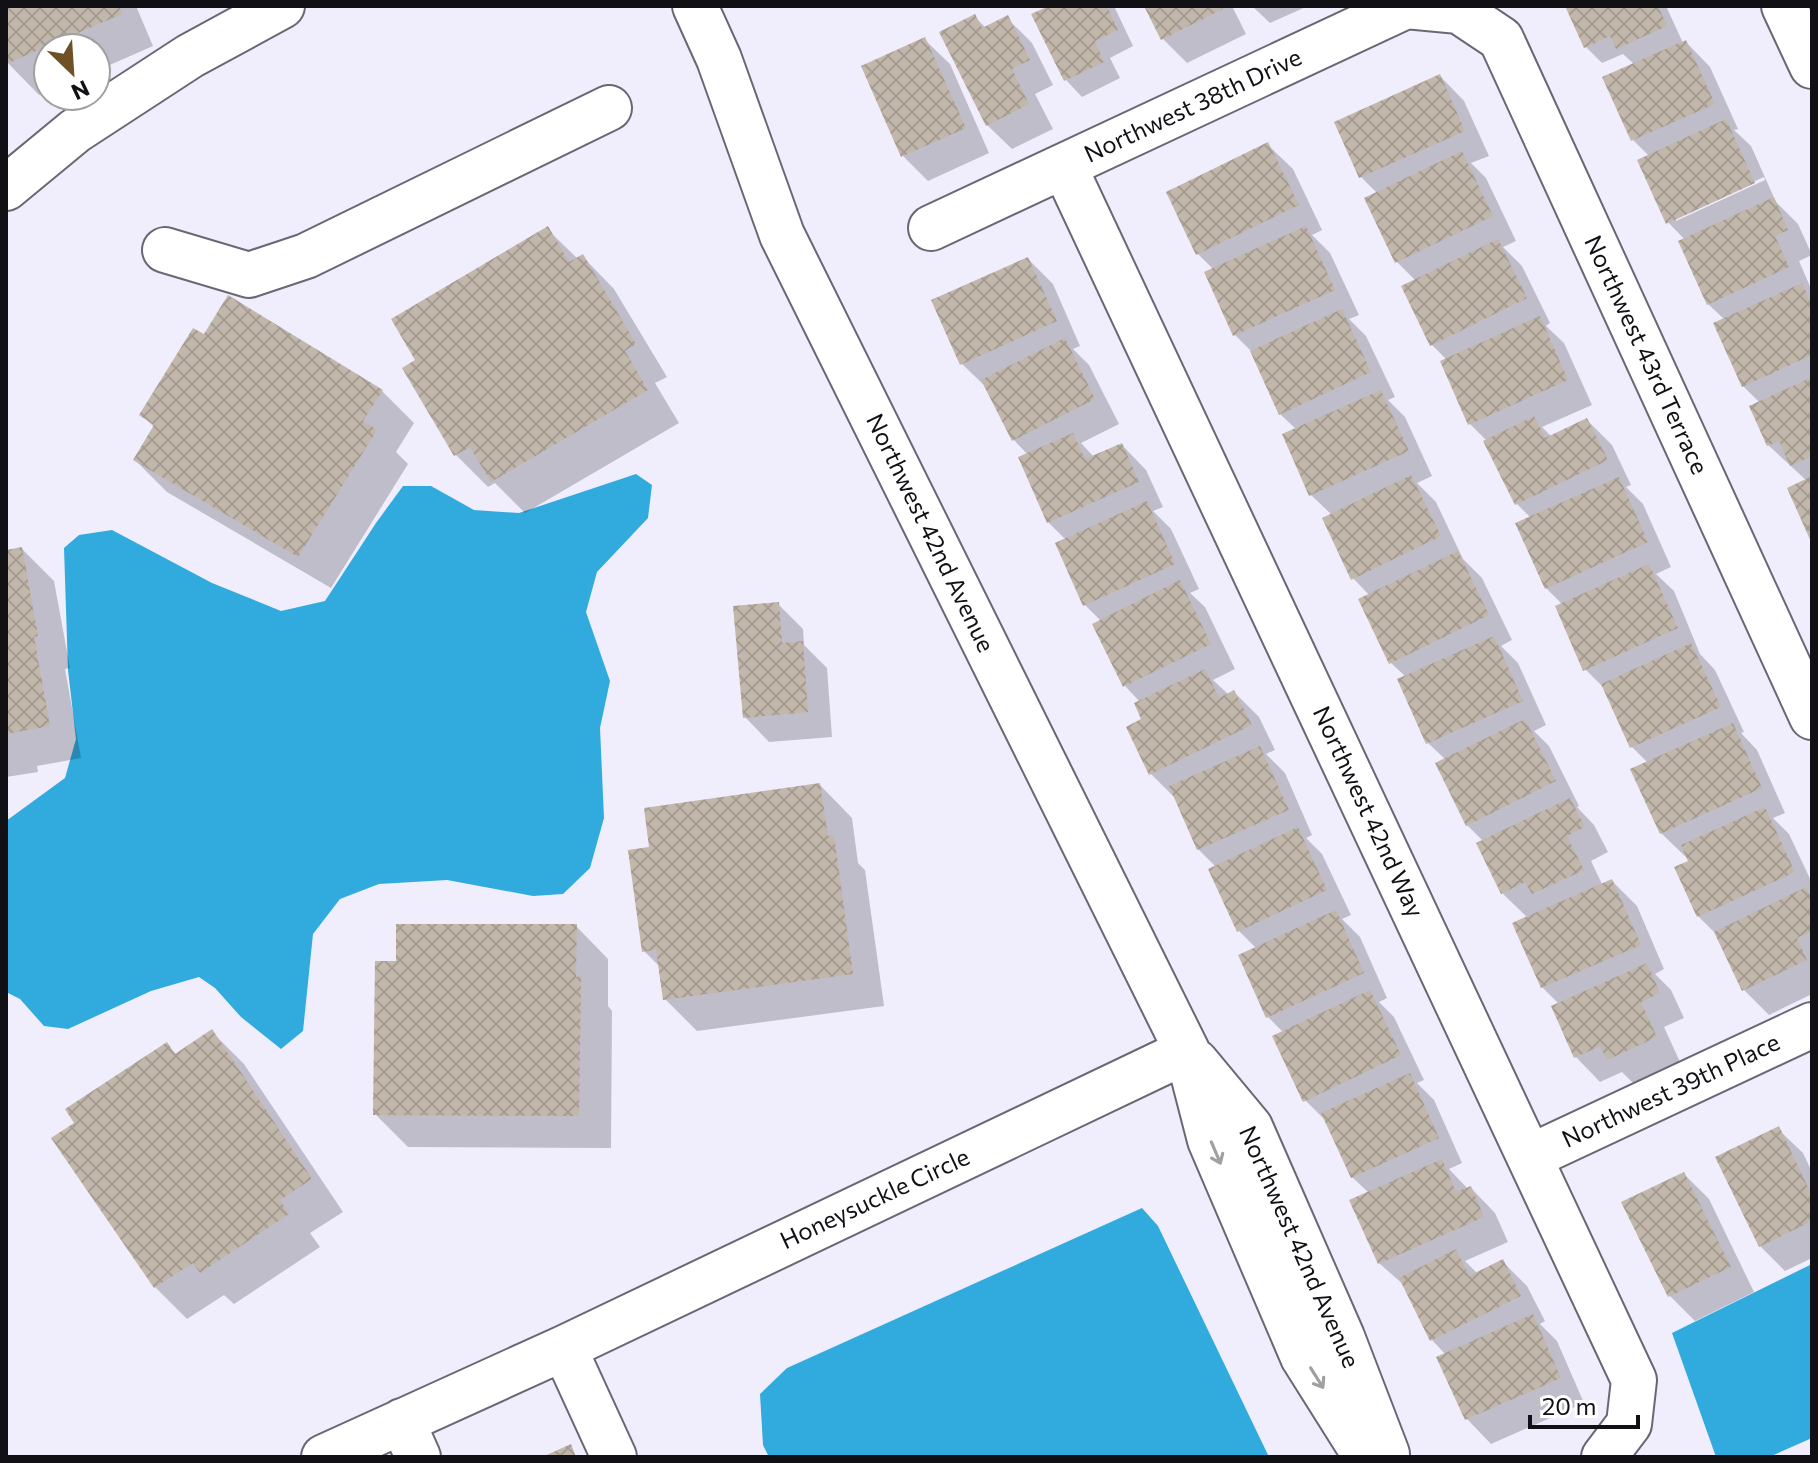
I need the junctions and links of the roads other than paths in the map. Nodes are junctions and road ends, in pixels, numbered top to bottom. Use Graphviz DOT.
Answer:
graph roads {
  1 [pos="282,6"];
  2 [pos="695,6"];
  3 [pos="1784,6"];
  4 [pos="1459,11"];
  5 [pos="1812,66"];
  6 [pos="609,108"];
  7 [pos="1064,166"];
  8 [pos="6,188"];
  9 [pos="931,228"];
  10 [pos="165,250"];
  11 [pos="1812,717"];
  12 [pos="1812,1025"];
  13 [pos="1187,1051"];
  14 [pos="1530,1157"];
  15 [pos="1322,1290"];
  16 [pos="1282,1308"];
  17 [pos="564,1348"];
  18 [pos="410,1439"];
  19 [pos="324,1457"];
  20 [pos="614,1457"];
  21 [pos="1366,1457"];
  22 [pos="1388,1457"];
  23 [pos="1604,1457"];
  1 -- 8 [label="street"];
  2 -- 13 [label="street, Northwest 42nd Avenue"];
  3 -- 5 [label="street"];
  4 -- 7 [label="street, Northwest 38th Drive"];
  4 -- 11 [label="street, Northwest 43rd Terrace"];
  6 -- 10 [label="street"];
  7 -- 9 [label="street, Northwest 38th Drive"];
  7 -- 14 [label="street, Northwest 42nd Way"];
  12 -- 14 [label="street, Northwest 39th Place"];
  13 -- 15 [label="street, Northwest 42nd Avenue"];
  13 -- 16 [label="street, Northwest 42nd Avenue, one-way"];
  13 -- 17 [label="street, Honeysuckle Circle"];
  14 -- 23 [label="street, Northwest 42nd Way"];
  15 -- 16 [label="street"];
  15 -- 22 [label="street, Northwest 42nd Avenue"];
  16 -- 21 [label="street, Northwest 42nd Avenue, one-way"];
  17 -- 18 [label="street, Honeysuckle Circle"];
  17 -- 20 [label="street"];
  18 -- 19 [label="street, Honeysuckle Circle"];
}
